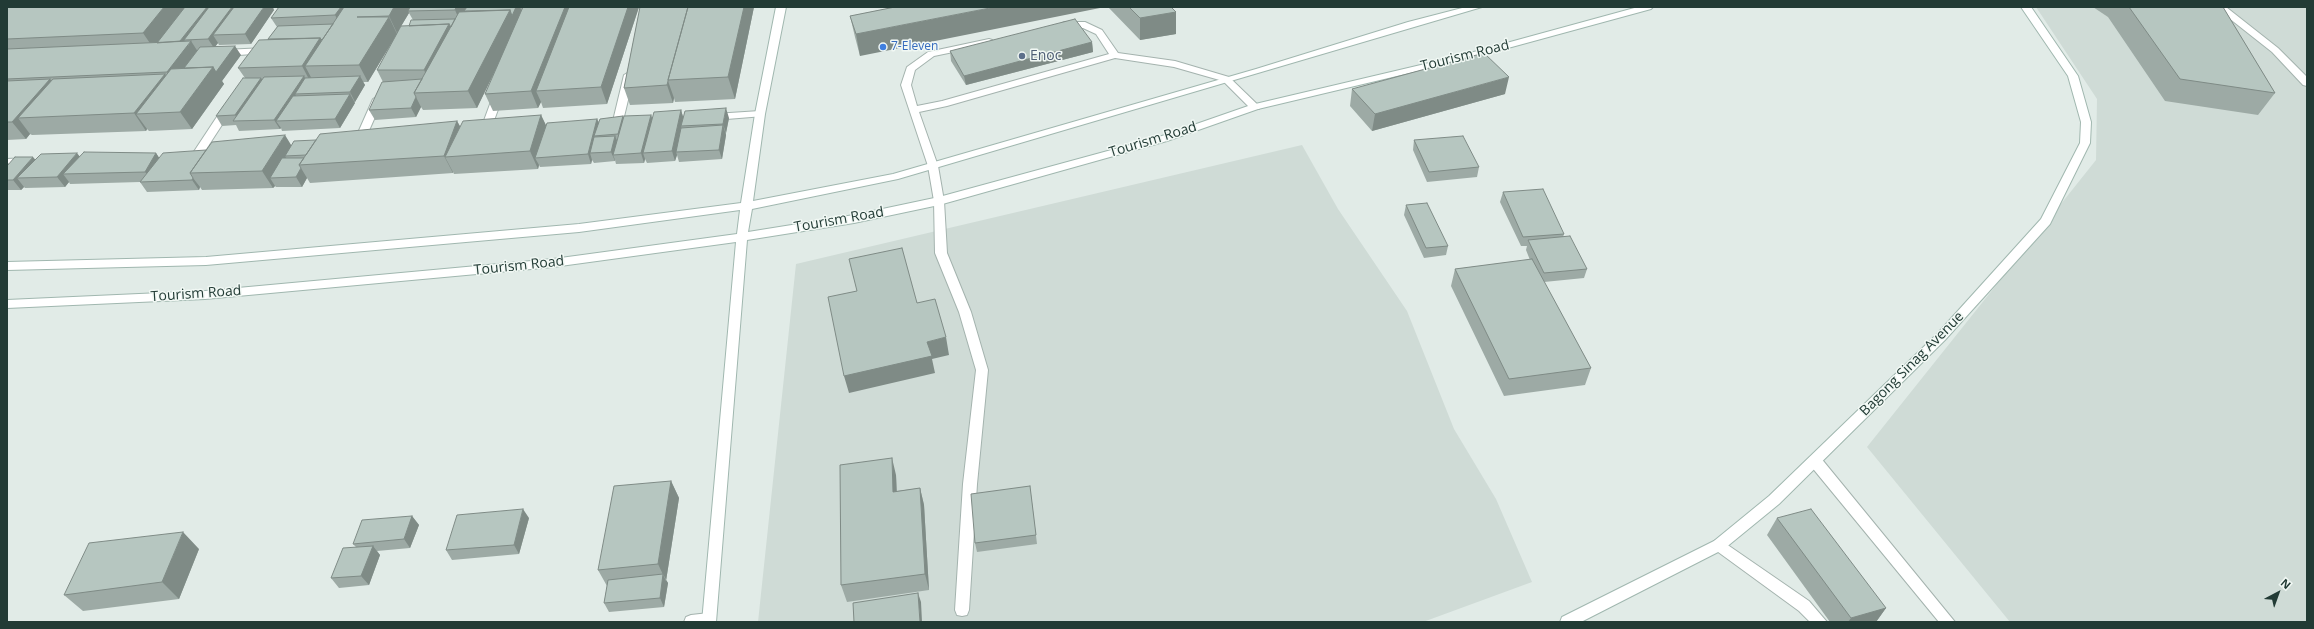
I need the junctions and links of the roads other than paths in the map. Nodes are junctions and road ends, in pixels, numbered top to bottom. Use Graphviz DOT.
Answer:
graph roads {
  1 [pos="781,7"];
  2 [pos="1477,7"];
  3 [pos="1648,7"];
  4 [pos="2026,7"];
  5 [pos="2220,7"];
  6 [pos="1055,27"];
  7 [pos="1001,39"];
  8 [pos="211,54"];
  9 [pos="1115,54"];
  10 [pos="257,64"];
  11 [pos="631,66"];
  12 [pos="1226,79"];
  13 [pos="2307,83"];
  14 [pos="384,86"];
  15 [pos="501,89"];
  16 [pos="235,97"];
  17 [pos="1256,108"];
  18 [pos="913,110"];
  19 [pos="760,114"];
  20 [pos="704,118"];
  21 [pos="617,125"];
  22 [pos="499,132"];
  23 [pos="374,142"];
  24 [pos="212,154"];
  25 [pos="39,161"];
  26 [pos="7,162"];
  27 [pos="933,166"];
  28 [pos="940,201"];
  29 [pos="746,206"];
  30 [pos="742,237"];
  31 [pos="7,266"];
  32 [pos="7,304"];
  33 [pos="1816,461"];
  34 [pos="1719,545"];
  35 [pos="962,610"];
  36 [pos="709,621"];
  37 [pos="691,622"];
  38 [pos="1567,622"];
  39 [pos="1820,622"];
  40 [pos="1948,622"];
  1 -- 19 [label="main road"];
  2 -- 12 [label="main road"];
  3 -- 17 [label="main road, Tourism Road"];
  4 -- 33 [label="main road, Bagong Sinag Avenue"];
  5 -- 13 [label="main road"];
  6 -- 9 [label="main road"];
  7 -- 18 [label="main road"];
  8 -- 10 [label="main road"];
  9 -- 12 [label="main road"];
  9 -- 18 [label="main road"];
  11 -- 21 [label="main road"];
  12 -- 17 [label="main road"];
  12 -- 27 [label="main road"];
  14 -- 23 [label="main road"];
  15 -- 22 [label="main road"];
  16 -- 24 [label="main road"];
  17 -- 28 [label="main road, Tourism Road"];
  18 -- 27 [label="main road"];
  19 -- 20 [label="main road"];
  19 -- 29 [label="main road"];
  25 -- 26 [label="main road"];
  27 -- 28 [label="main road"];
  27 -- 29 [label="main road"];
  28 -- 30 [label="main road, Tourism Road"];
  28 -- 35 [label="main road"];
  29 -- 30 [label="main road"];
  29 -- 31 [label="main road"];
  30 -- 32 [label="main road, Tourism Road"];
  30 -- 36 [label="main road"];
  33 -- 34 [label="main road, Bagong Sinag Avenue"];
  33 -- 40 [label="main road"];
  34 -- 38 [label="main road, Bagong Sinag Avenue"];
  34 -- 39 [label="main road"];
  36 -- 37 [label="main road"];
}
